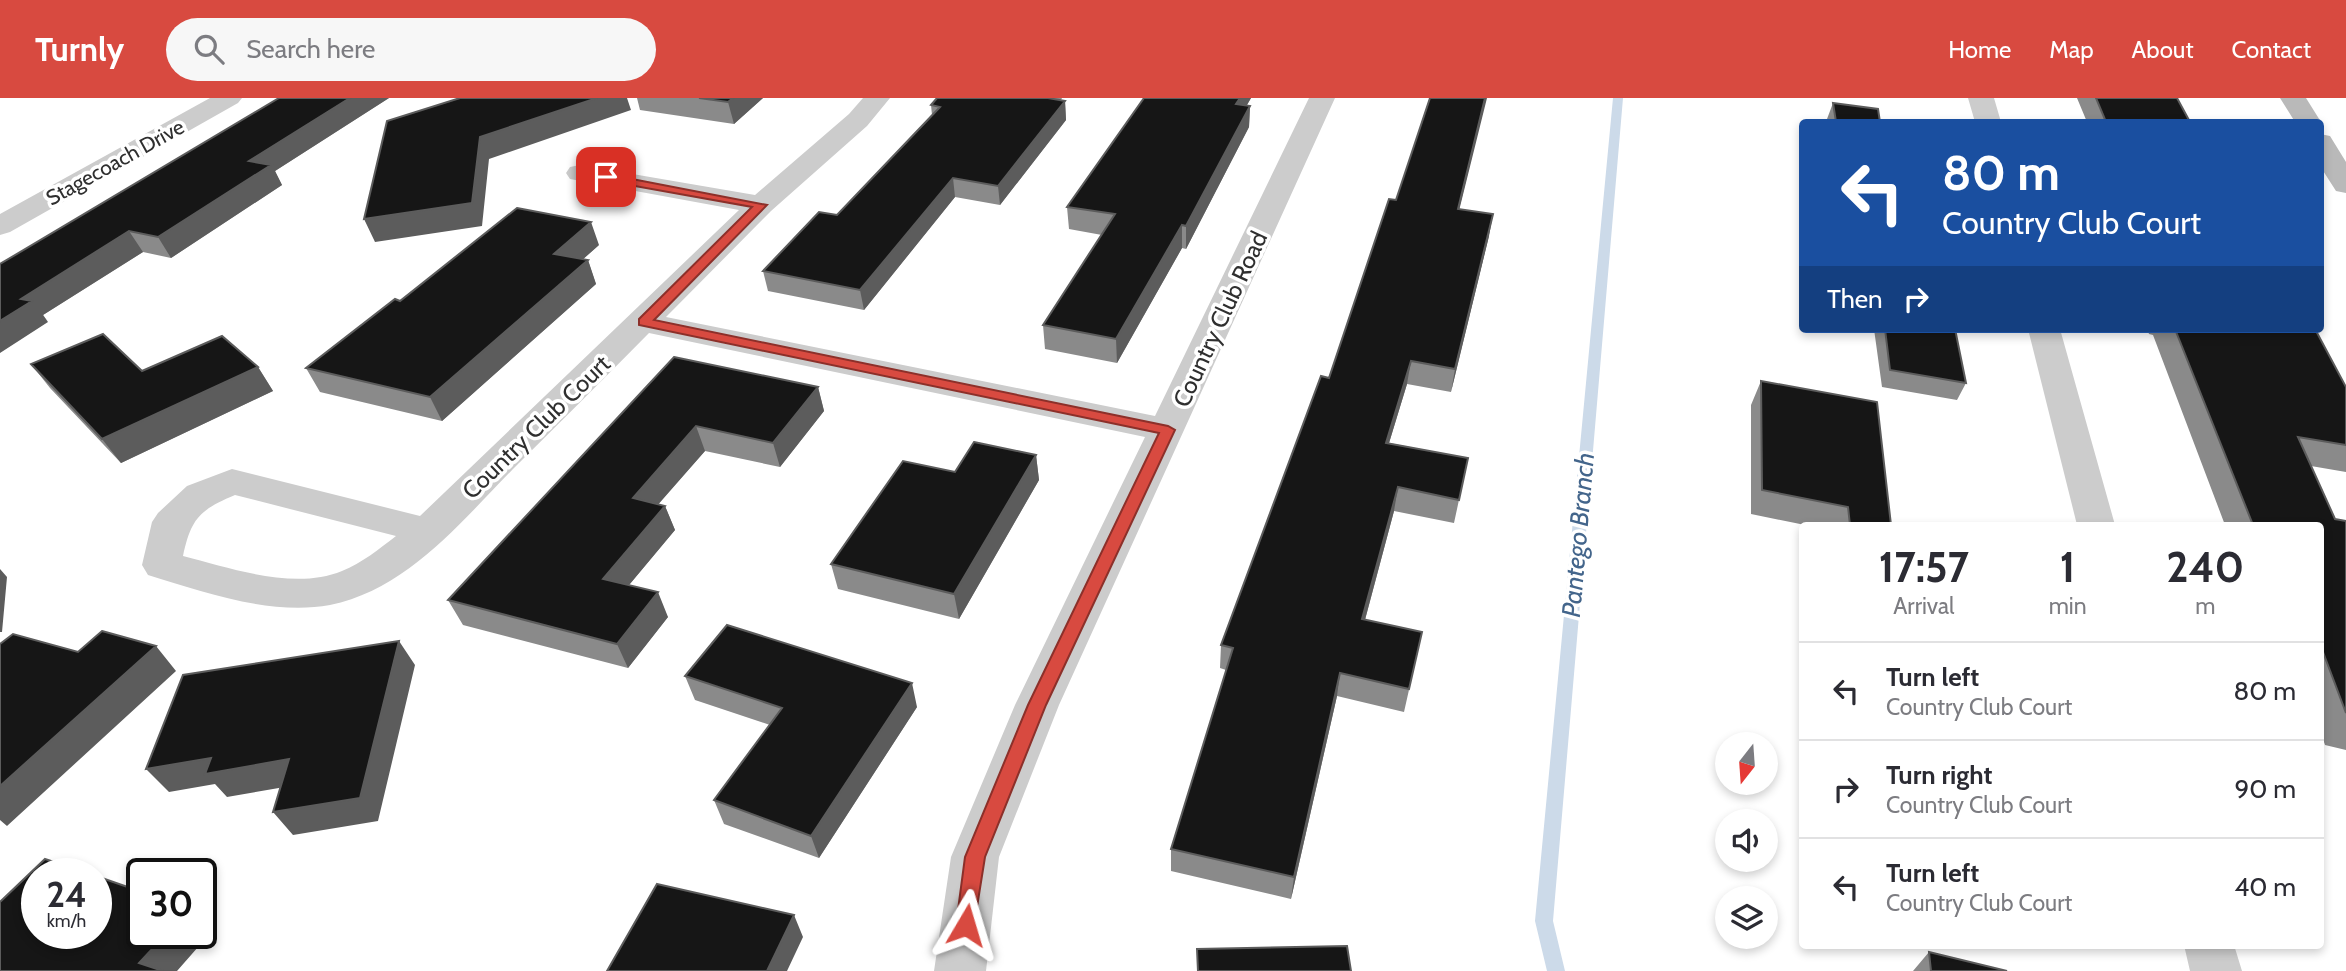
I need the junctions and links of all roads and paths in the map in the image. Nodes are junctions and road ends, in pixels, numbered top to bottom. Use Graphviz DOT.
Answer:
graph roads {
  1 [pos="229,98"];
  2 [pos="877,98"];
  3 [pos="1322,98"];
  4 [pos="1981,98"];
  5 [pos="2293,98"];
  6 [pos="1987,119"];
  7 [pos="2306,119"];
  8 [pos="2324,149"];
  9 [pos="580,173"];
  10 [pos="2346,185"];
  11 [pos="761,205"];
  12 [pos="0,226"];
  13 [pos="644,322"];
  14 [pos="2044,333"];
  15 [pos="1168,430"];
  16 [pos="2095,522"];
  17 [pos="428,531"];
  18 [pos="2210,949"];
  19 [pos="960,971"];
  20 [pos="2216,971"];
  1 -- 12 [label="street, Stagecoach Drive"];
  2 -- 11 [label="street, Country Club Court"];
  3 -- 15 [label="street, Country Club Road"];
  4 -- 6 [label="street"];
  5 -- 7 [label="main road"];
  8 -- 10 [label="main road"];
  9 -- 11 [label="street"];
  11 -- 13 [label="street, Country Club Court"];
  13 -- 15 [label="street"];
  13 -- 17 [label="street, Country Club Court"];
  14 -- 16 [label="street"];
  15 -- 19 [label="street, Country Club Road"];
  17 -- 17 [label="street, Country Club Court"];
  18 -- 20 [label="street"];
}
